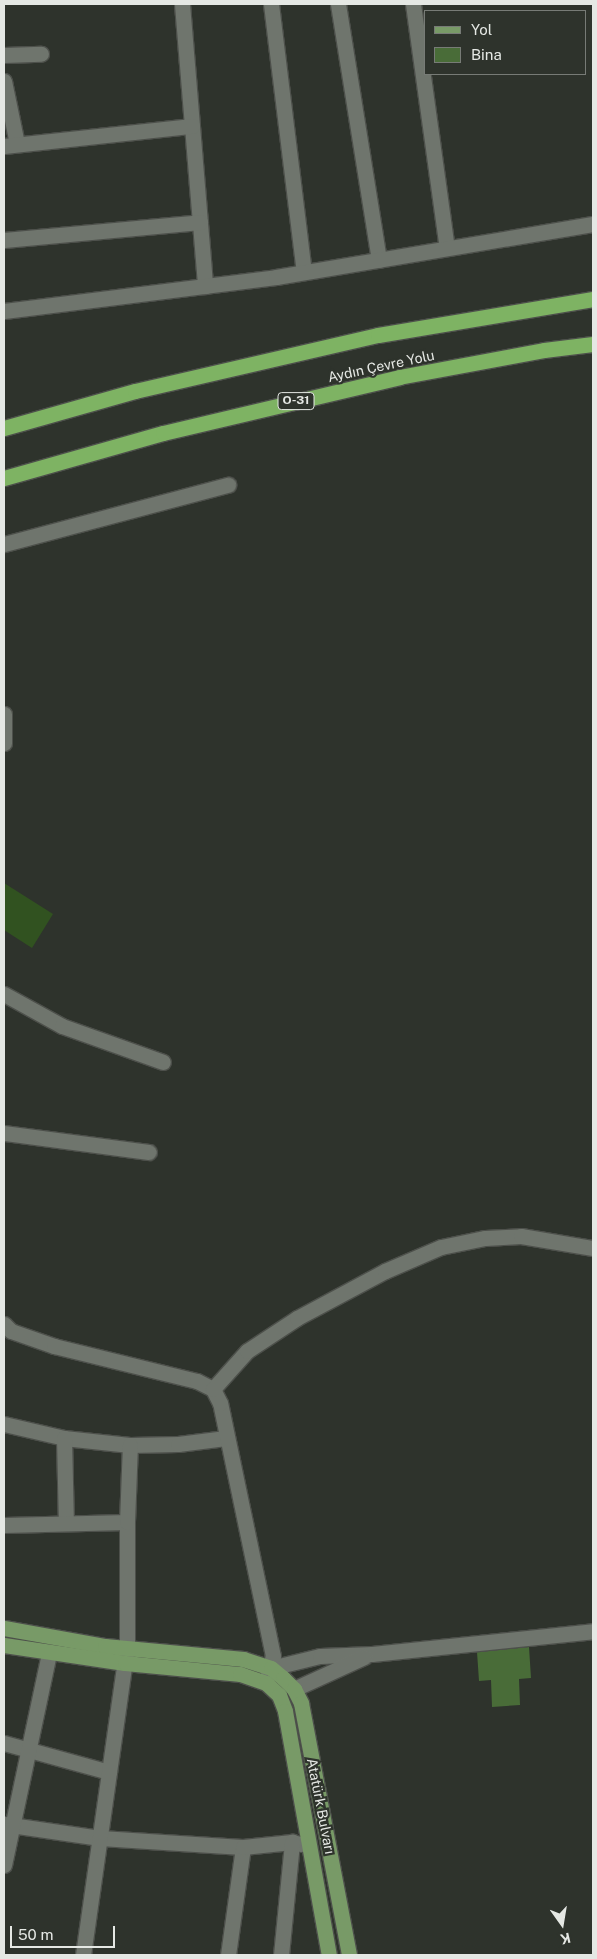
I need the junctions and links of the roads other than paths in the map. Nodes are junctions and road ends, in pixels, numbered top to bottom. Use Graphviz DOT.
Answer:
graph roads {
  1 [pos="182,4"];
  2 [pos="271,4"];
  3 [pos="338,4"];
  4 [pos="413,4"];
  5 [pos="41,54"];
  6 [pos="4,55"];
  7 [pos="4,82"];
  8 [pos="192,126"];
  9 [pos="10,145"];
  10 [pos="200,222"];
  11 [pos="593,224"];
  12 [pos="4,240"];
  13 [pos="447,248"];
  14 [pos="378,260"];
  15 [pos="304,272"];
  16 [pos="205,286"];
  17 [pos="593,299"];
  18 [pos="4,311"];
  19 [pos="593,344"];
  20 [pos="4,428"];
  21 [pos="4,478"];
  22 [pos="228,485"];
  23 [pos="4,544"];
  24 [pos="4,714"];
  25 [pos="4,743"];
  26 [pos="4,994"];
  27 [pos="163,1062"];
  28 [pos="4,1133"];
  29 [pos="149,1152"];
  30 [pos="593,1248"];
  31 [pos="4,1324"];
  32 [pos="213,1388"];
  33 [pos="4,1424"];
  34 [pos="64,1438"];
  35 [pos="226,1438"];
  36 [pos="130,1445"];
  37 [pos="127,1522"];
  38 [pos="66,1524"];
  39 [pos="4,1525"];
  40 [pos="4,1628"];
  41 [pos="593,1631"];
  42 [pos="4,1645"];
  43 [pos="127,1647"];
  44 [pos="49,1653"];
  45 [pos="372,1654"];
  46 [pos="125,1663"];
  47 [pos="271,1668"];
  48 [pos="266,1683"];
  49 [pos="294,1688"];
  50 [pos="4,1743"];
  51 [pos="27,1749"];
  52 [pos="109,1772"];
  53 [pos="8,1824"];
  54 [pos="100,1838"];
  55 [pos="292,1842"];
  56 [pos="308,1846"];
  57 [pos="243,1847"];
  58 [pos="4,1865"];
  59 [pos="84,1955"];
  60 [pos="228,1955"];
  61 [pos="281,1955"];
  62 [pos="329,1955"];
  63 [pos="349,1955"];
  1 -- 8 [label="street"];
  2 -- 15 [label="street"];
  3 -- 14 [label="street"];
  4 -- 13 [label="street"];
  5 -- 6 [label="street"];
  7 -- 9 [label="street"];
  8 -- 9 [label="street"];
  8 -- 10 [label="street"];
  10 -- 12 [label="street"];
  10 -- 16 [label="street"];
  11 -- 13 [label="street"];
  13 -- 14 [label="street"];
  14 -- 15 [label="street"];
  15 -- 16 [label="street"];
  16 -- 18 [label="street"];
  17 -- 20 [label="highway"];
  19 -- 21 [label="highway, Aydın Çevre Yolu / O-31"];
  22 -- 23 [label="street"];
  24 -- 25 [label="street"];
  26 -- 27 [label="street"];
  28 -- 29 [label="street"];
  30 -- 32 [label="street"];
  31 -- 32 [label="street"];
  32 -- 35 [label="street"];
  33 -- 34 [label="street"];
  34 -- 36 [label="street"];
  34 -- 38 [label="street"];
  35 -- 36 [label="street"];
  35 -- 47 [label="street"];
  36 -- 37 [label="street"];
  37 -- 38 [label="street"];
  37 -- 43 [label="street"];
  38 -- 39 [label="street"];
  40 -- 43 [label="main road"];
  41 -- 45 [label="street"];
  42 -- 44 [label="main road"];
  43 -- 46 [label="street"];
  43 -- 47 [label="main road"];
  44 -- 46 [label="main road"];
  44 -- 51 [label="street"];
  45 -- 47 [label="street"];
  45 -- 49 [label="street"];
  46 -- 48 [label="main road"];
  46 -- 52 [label="street"];
  47 -- 48 [label="street"];
  47 -- 49 [label="main road, Atatürk Bulvarı"];
  48 -- 56 [label="main road, Atatürk Bulvarı"];
  49 -- 63 [label="main road, Atatürk Bulvarı"];
  50 -- 51 [label="street"];
  51 -- 52 [label="street"];
  51 -- 53 [label="street"];
  52 -- 54 [label="street"];
  53 -- 54 [label="street"];
  53 -- 58 [label="street"];
  54 -- 57 [label="street"];
  54 -- 59 [label="street"];
  55 -- 56 [label="street"];
  55 -- 57 [label="street"];
  55 -- 61 [label="street"];
  56 -- 62 [label="main road, Atatürk Bulvarı"];
  57 -- 60 [label="street"];
}
